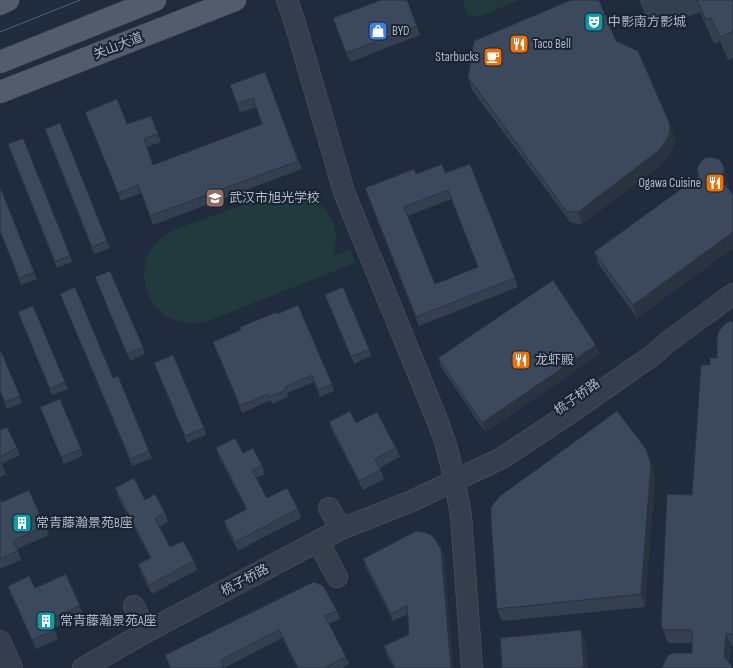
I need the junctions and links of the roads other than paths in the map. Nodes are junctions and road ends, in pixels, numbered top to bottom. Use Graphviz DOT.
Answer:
graph roads {
  1 [pos="8,0"];
  2 [pos="155,0"];
  3 [pos="235,0"];
  4 [pos="287,0"];
  5 [pos="298,0"];
  6 [pos="0,4"];
  7 [pos="0,62"];
  8 [pos="0,92"];
  9 [pos="733,280"];
  10 [pos="733,294"];
  11 [pos="458,477"];
  12 [pos="329,508"];
  13 [pos="341,529"];
  14 [pos="318,541"];
  15 [pos="337,577"];
  16 [pos="134,606"];
  17 [pos="146,632"];
  18 [pos="0,641"];
  19 [pos="12,668"];
  20 [pos="83,668"];
  21 [pos="472,668"];
  22 [pos="480,668"];
  1 -- 6 [label="main road"];
  2 -- 7 [label="main road"];
  3 -- 8 [label="main road, 关山大道"];
  4 -- 11 [label="street"];
  5 -- 11 [label="street"];
  9 -- 11 [label="street, 梳子桥路"];
  10 -- 11 [label="street, 梳子桥路"];
  11 -- 13 [label="street, 梳子桥路"];
  11 -- 21 [label="street"];
  11 -- 22 [label="street"];
  12 -- 13 [label="street"];
  13 -- 14 [label="street, 梳子桥路"];
  14 -- 15 [label="street"];
  14 -- 17 [label="street, 梳子桥路"];
  16 -- 17 [label="street"];
  17 -- 20 [label="street, 梳子桥路"];
  18 -- 19 [label="street"];
}
